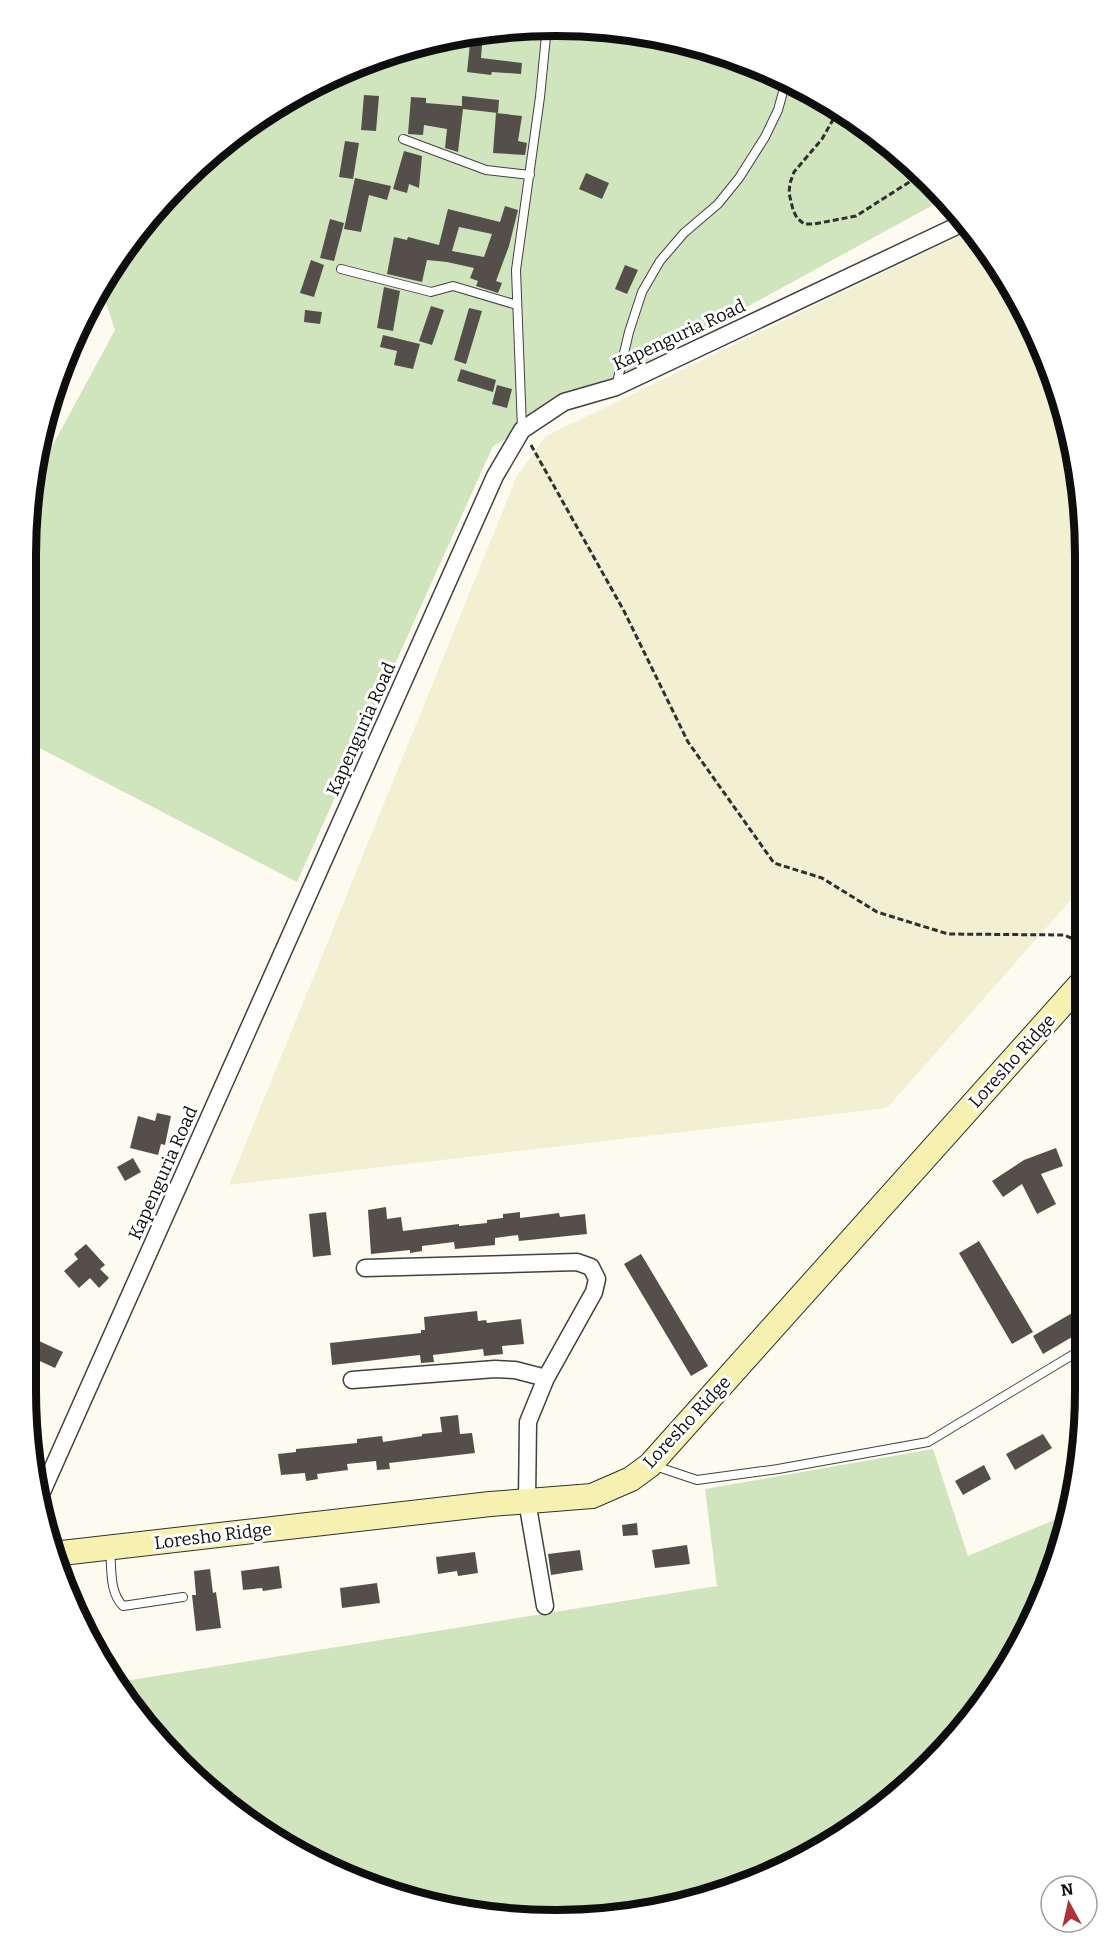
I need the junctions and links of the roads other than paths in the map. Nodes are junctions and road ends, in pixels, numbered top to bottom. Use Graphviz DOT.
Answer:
graph roads {
  1 [pos="546,36"];
  2 [pos="784,89"];
  3 [pos="403,138"];
  4 [pos="530,175"];
  5 [pos="957,226"];
  6 [pos="341,269"];
  7 [pos="517,305"];
  8 [pos="616,387"];
  9 [pos="522,430"];
  10 [pos="1075,990"];
  11 [pos="365,1268"];
  12 [pos="1075,1352"];
  13 [pos="546,1378"];
  14 [pos="352,1380"];
  15 [pos="650,1465"];
  16 [pos="45,1486"];
  17 [pos="526,1501"];
  18 [pos="110,1548"];
  19 [pos="63,1553"];
  20 [pos="183,1597"];
  21 [pos="545,1606"];
  1 -- 4 [label="lane"];
  2 -- 8 [label="lane"];
  3 -- 4 [label="lane"];
  4 -- 7 [label="lane"];
  5 -- 8 [label="street, Kapenguria Road"];
  6 -- 7 [label="lane"];
  7 -- 9 [label="lane"];
  8 -- 9 [label="street, Kapenguria Road"];
  9 -- 16 [label="street, Kapenguria Road"];
  10 -- 15 [label="street, Loresho Ridge"];
  11 -- 13 [label="street"];
  12 -- 15 [label="lane"];
  13 -- 14 [label="street"];
  13 -- 17 [label="street"];
  15 -- 17 [label="street, Loresho Ridge"];
  17 -- 18 [label="street, Loresho Ridge"];
  17 -- 21 [label="street"];
  18 -- 19 [label="street, Loresho Ridge"];
  18 -- 20 [label="lane"];
}
